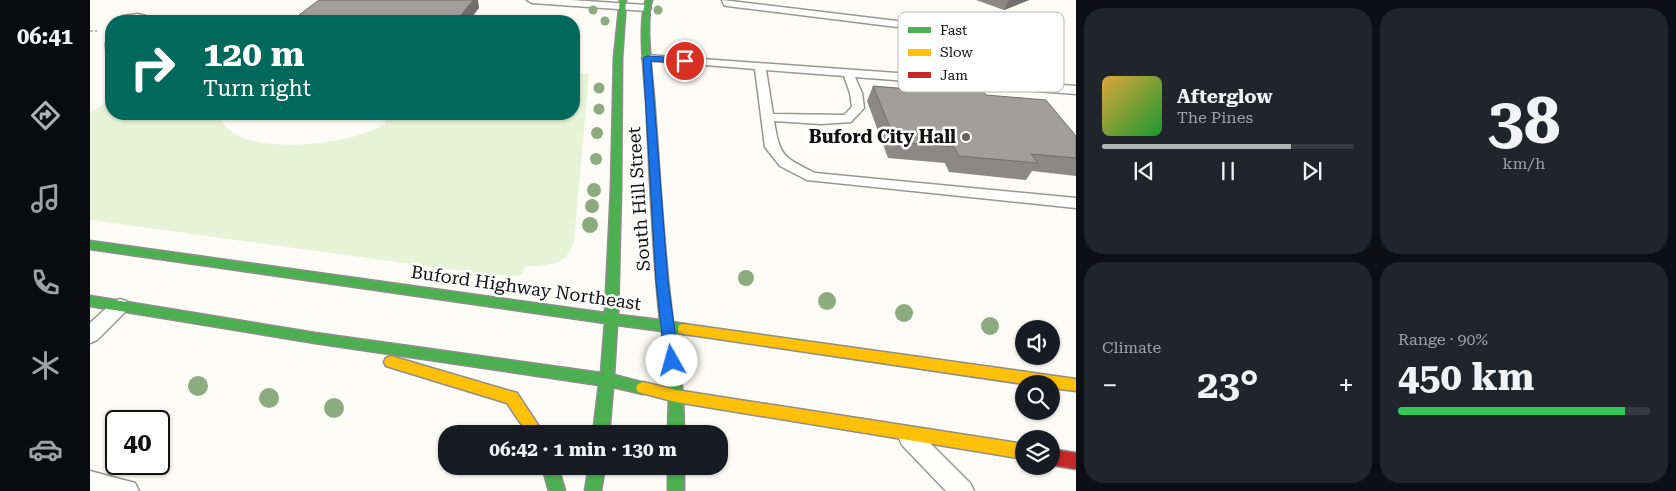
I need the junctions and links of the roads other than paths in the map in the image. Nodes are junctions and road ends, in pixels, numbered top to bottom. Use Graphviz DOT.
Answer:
graph roads {
  1 [pos="532,0"];
  2 [pos="727,0"];
  3 [pos="622,3"];
  4 [pos="648,4"];
  5 [pos="897,24"];
  6 [pos="647,58"];
  7 [pos="760,66"];
  8 [pos="848,73"];
  9 [pos="898,77"];
  10 [pos="768,117"];
  11 [pos="1076,203"];
  12 [pos="90,245"];
  13 [pos="90,301"];
  14 [pos="120,306"];
  15 [pos="611,318"];
  16 [pos="668,326"];
  17 [pos="90,335"];
  18 [pos="315,338"];
  19 [pos="609,380"];
  20 [pos="1076,385"];
  21 [pos="676,396"];
  22 [pos="531,425"];
  23 [pos="603,425"];
  24 [pos="676,425"];
  25 [pos="905,433"];
  26 [pos="1015,451"];
  27 [pos="1060,458"];
  28 [pos="1076,461"];
  29 [pos="553,475"];
  30 [pos="596,475"];
  31 [pos="676,475"];
  32 [pos="90,483"];
  33 [pos="127,491"];
  34 [pos="557,491"];
  35 [pos="594,491"];
  36 [pos="676,491"];
  37 [pos="962,491"];
  1 -- 3 [label="lane"];
  2 -- 5 [label="lane"];
  3 -- 4 [label="lane"];
  3 -- 15 [label="main road, South Hill Street"];
  4 -- 6 [label="main road, South Hill Street"];
  6 -- 7 [label="lane"];
  6 -- 16 [label="main road, South Hill Street"];
  7 -- 8 [label="lane"];
  7 -- 10 [label="lane"];
  8 -- 9 [label="lane"];
  8 -- 10 [label="lane"];
  10 -- 11 [label="lane"];
  12 -- 15 [label="main road, Buford Highway Northeast"];
  13 -- 14 [label="main road"];
  14 -- 17 [label="lane"];
  14 -- 18 [label="main road"];
  15 -- 16 [label="main road, Buford Highway Northeast"];
  15 -- 19 [label="main road, South Hill Street"];
  16 -- 20 [label="main road, Buford Highway Northeast"];
  16 -- 21 [label="main road, South Hill Street"];
  18 -- 19 [label="main road"];
  18 -- 22 [label="main road"];
  19 -- 21 [label="main road"];
  19 -- 23 [label="main road, South Hill Street"];
  21 -- 24 [label="main road, South Hill Street"];
  21 -- 25 [label="main road"];
  25 -- 26 [label="main road"];
  25 -- 37 [label="lane"];
  27 -- 28 [label="main road"];
  29 -- 34 [label="main road"];
  30 -- 35 [label="main road"];
  31 -- 36 [label="main road"];
  32 -- 33 [label="lane"];
}
